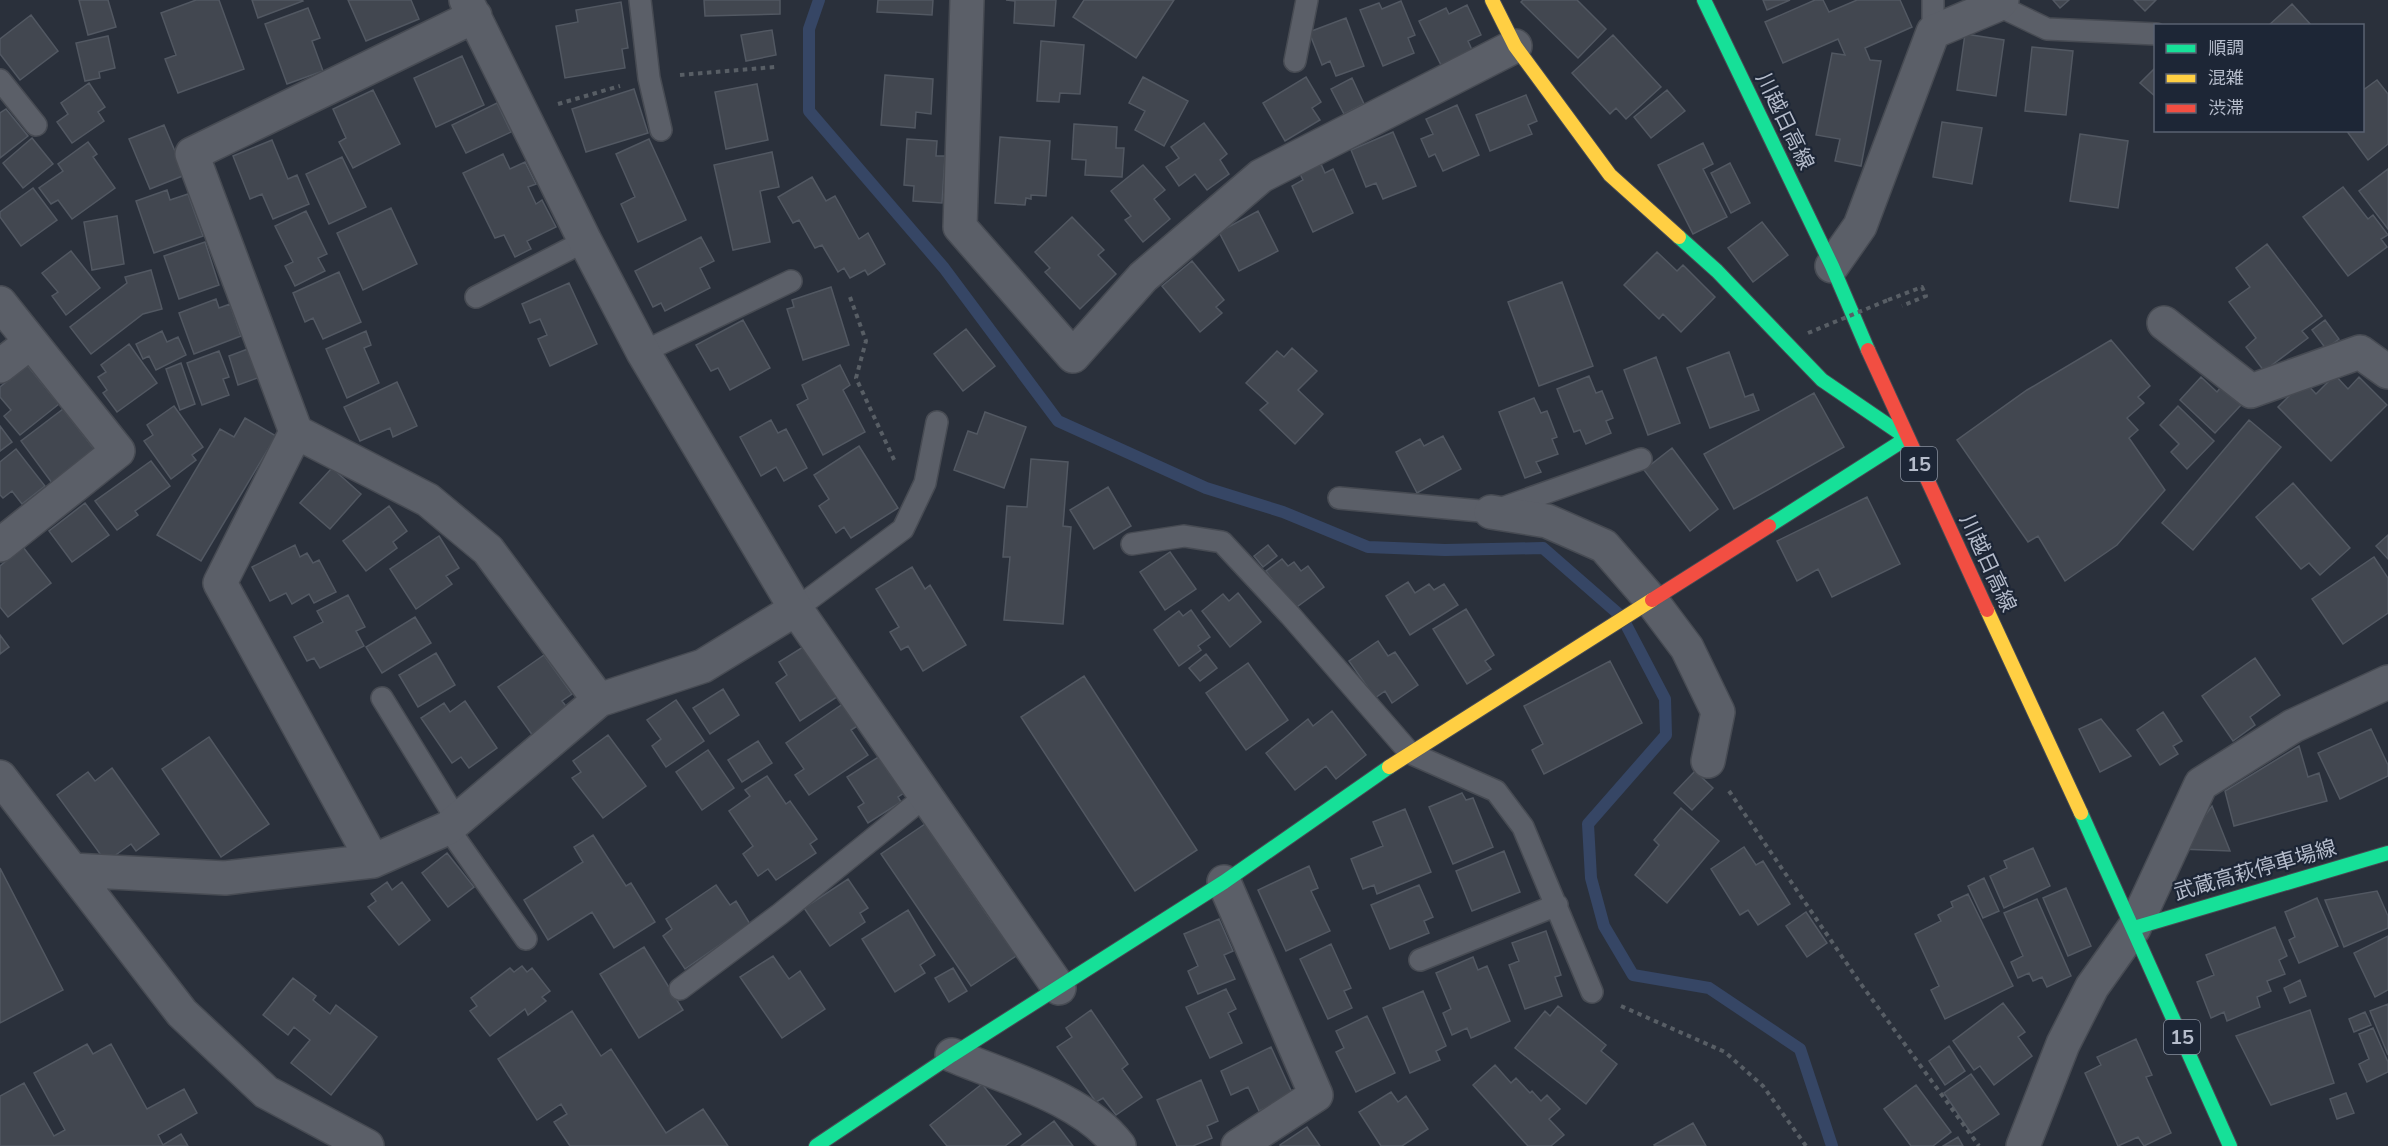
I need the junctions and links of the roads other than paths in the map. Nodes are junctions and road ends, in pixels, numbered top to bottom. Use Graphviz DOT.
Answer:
graph roads {
  1 [pos="640,0"];
  2 [pos="967,0"];
  3 [pos="1307,0"];
  4 [pos="1492,0"];
  5 [pos="1704,0"];
  6 [pos="1933,0"];
  7 [pos="1999,2"];
  8 [pos="471,8"];
  9 [pos="1933,32"];
  10 [pos="2154,34"];
  11 [pos="1515,46"];
  12 [pos="1295,62"];
  13 [pos="0,80"];
  14 [pos="36,125"];
  15 [pos="662,130"];
  16 [pos="585,241"];
  17 [pos="1832,266"];
  18 [pos="791,281"];
  19 [pos="476,297"];
  20 [pos="0,303"];
  21 [pos="2164,323"];
  22 [pos="31,342"];
  23 [pos="643,352"];
  24 [pos="0,366"];
  25 [pos="2388,372"];
  26 [pos="938,422"];
  27 [pos="296,432"];
  28 [pos="1906,438"];
  29 [pos="1641,459"];
  30 [pos="1339,498"];
  31 [pos="1491,512"];
  32 [pos="1132,544"];
  33 [pos="0,545"];
  34 [pos="1648,601"];
  35 [pos="796,609"];
  36 [pos="2388,682"];
  37 [pos="382,698"];
  38 [pos="599,700"];
  39 [pos="1410,753"];
  40 [pos="1708,761"];
  41 [pos="0,777"];
  42 [pos="927,795"];
  43 [pos="453,824"];
  44 [pos="2388,853"];
  45 [pos="373,861"];
  46 [pos="72,870"];
  47 [pos="1224,882"];
  48 [pos="1557,904"];
  49 [pos="2134,928"];
  50 [pos="525,939"];
  51 [pos="1420,960"];
  52 [pos="680,988"];
  53 [pos="1059,988"];
  54 [pos="1592,992"];
  55 [pos="952,1055"];
  56 [pos="367,1146"];
  57 [pos="816,1146"];
  58 [pos="1119,1146"];
  59 [pos="1238,1146"];
  60 [pos="2023,1146"];
  61 [pos="2230,1146"];
  1 -- 15 [label="lane"];
  2 -- 11 [label="street"];
  3 -- 12 [label="lane"];
  4 -- 11 [label="street"];
  5 -- 17 [label="street, 川越日高線 / 15"];
  6 -- 9 [label="lane"];
  7 -- 9 [label="street"];
  7 -- 10 [label="lane"];
  8 -- 16 [label="street"];
  8 -- 27 [label="street"];
  9 -- 17 [label="street"];
  11 -- 28 [label="street"];
  13 -- 14 [label="lane"];
  16 -- 19 [label="lane"];
  16 -- 23 [label="street"];
  17 -- 28 [label="street, 川越日高線 / 15"];
  18 -- 23 [label="lane"];
  20 -- 22 [label="street"];
  21 -- 25 [label="street"];
  22 -- 24 [label="street"];
  22 -- 33 [label="street"];
  23 -- 35 [label="street"];
  26 -- 35 [label="lane"];
  27 -- 38 [label="street"];
  27 -- 45 [label="street"];
  28 -- 34 [label="street"];
  28 -- 49 [label="street, 川越日高線 / 15"];
  29 -- 31 [label="lane"];
  30 -- 31 [label="lane"];
  31 -- 34 [label="street"];
  32 -- 39 [label="lane"];
  34 -- 39 [label="street"];
  34 -- 40 [label="street"];
  35 -- 38 [label="street"];
  35 -- 42 [label="street"];
  36 -- 49 [label="street"];
  37 -- 43 [label="lane"];
  38 -- 43 [label="street"];
  39 -- 47 [label="street"];
  39 -- 48 [label="lane"];
  41 -- 46 [label="street"];
  42 -- 52 [label="lane"];
  42 -- 53 [label="street"];
  43 -- 45 [label="street"];
  43 -- 50 [label="lane"];
  44 -- 49 [label="street, 武蔵高萩停車場線"];
  45 -- 46 [label="street"];
  46 -- 56 [label="street"];
  47 -- 53 [label="street"];
  47 -- 59 [label="street"];
  48 -- 51 [label="lane"];
  48 -- 54 [label="lane"];
  49 -- 60 [label="street"];
  49 -- 61 [label="street, 川越日高線 / 15"];
  53 -- 55 [label="street"];
  55 -- 57 [label="street"];
  55 -- 58 [label="street"];
}
